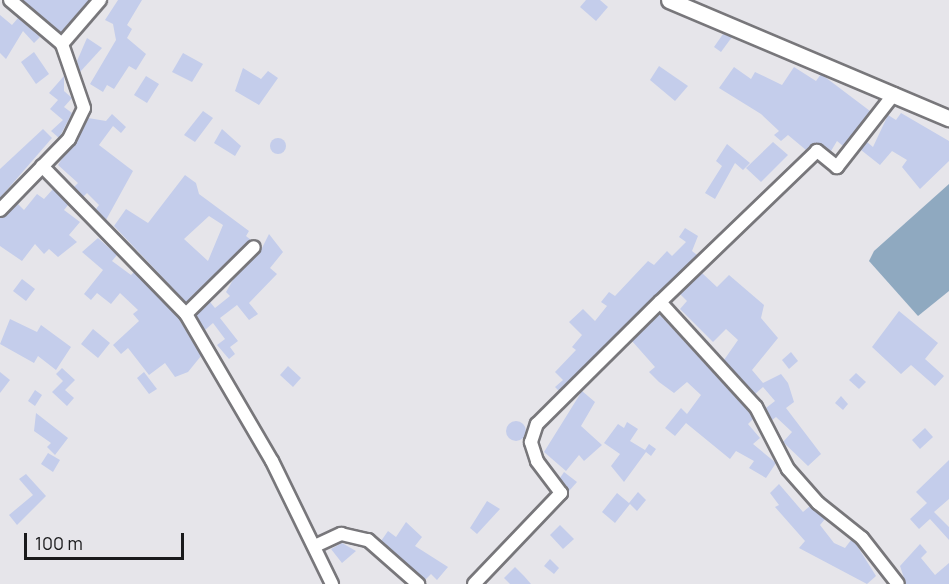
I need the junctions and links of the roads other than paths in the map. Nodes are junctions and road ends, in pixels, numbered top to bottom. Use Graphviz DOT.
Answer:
graph roads {
  1 [pos="10,0"];
  2 [pos="100,0"];
  3 [pos="669,0"];
  4 [pos="62,44"];
  5 [pos="894,94"];
  6 [pos="949,118"];
  7 [pos="42,166"];
  8 [pos="0,210"];
  9 [pos="254,247"];
  10 [pos="660,302"];
  11 [pos="186,314"];
  12 [pos="315,546"];
  13 [pos="332,584"];
  14 [pos="418,584"];
  15 [pos="474,584"];
  16 [pos="898,584"];
  1 -- 4 [label="street"];
  2 -- 4 [label="street"];
  3 -- 5 [label="street"];
  4 -- 7 [label="street"];
  5 -- 6 [label="street"];
  5 -- 10 [label="street"];
  7 -- 8 [label="street"];
  7 -- 11 [label="street"];
  9 -- 11 [label="street"];
  10 -- 15 [label="street"];
  10 -- 16 [label="street"];
  11 -- 12 [label="street"];
  12 -- 13 [label="street"];
  12 -- 14 [label="street"];
}
